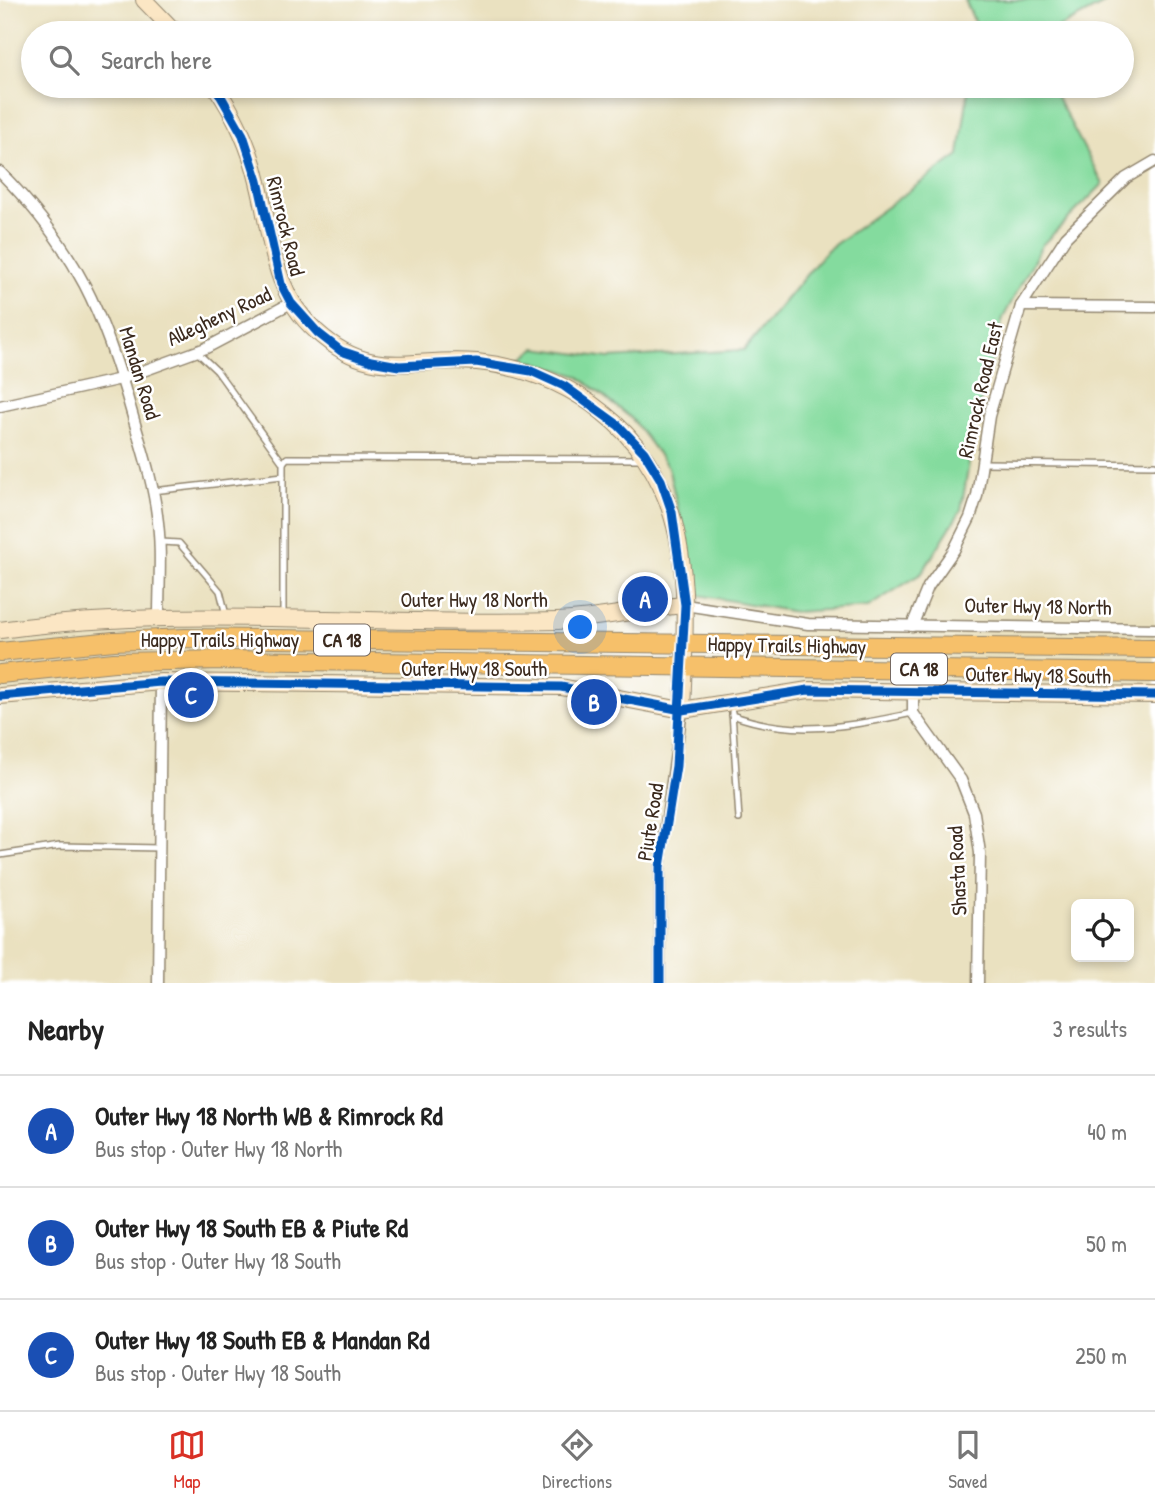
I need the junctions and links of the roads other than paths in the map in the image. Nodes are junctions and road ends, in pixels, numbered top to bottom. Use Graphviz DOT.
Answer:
graph roads {
  1 [pos="144,0"];
  2 [pos="164,21"];
  3 [pos="222,98"];
  4 [pos="1155,161"];
  5 [pos="0,172"];
  6 [pos="291,303"];
  7 [pos="1021,306"];
  8 [pos="1155,307"];
  9 [pos="197,352"];
  10 [pos="121,379"];
  11 [pos="0,406"];
  12 [pos="646,456"];
  13 [pos="283,463"];
  14 [pos="982,463"];
  15 [pos="1155,465"];
  16 [pos="283,476"];
  17 [pos="153,491"];
  18 [pos="158,542"];
  19 [pos="685,605"];
  20 [pos="159,617"];
  21 [pos="227,618"];
  22 [pos="282,618"];
  23 [pos="912,626"];
  24 [pos="1155,629"];
  25 [pos="0,630"];
  26 [pos="684,643"];
  27 [pos="1155,649"];
  28 [pos="0,652"];
  29 [pos="683,666"];
  30 [pos="1155,673"];
  31 [pos="0,674"];
  32 [pos="161,682"];
  33 [pos="913,691"];
  34 [pos="1155,695"];
  35 [pos="0,696"];
  36 [pos="732,709"];
  37 [pos="681,710"];
  38 [pos="914,713"];
  39 [pos="739,819"];
  40 [pos="160,848"];
  41 [pos="0,855"];
  42 [pos="158,983"];
  43 [pos="660,983"];
  44 [pos="978,983"];
  1 -- 2 [label="street"];
  3 -- 6 [label="street, Rimrock Road"];
  4 -- 7 [label="street, Rimrock Road East"];
  5 -- 10 [label="street, Mandan Road"];
  6 -- 9 [label="street, Allegheny Road"];
  6 -- 12 [label="street, Rimrock Road"];
  7 -- 8 [label="street"];
  7 -- 14 [label="street, Rimrock Road East"];
  9 -- 10 [label="street, Allegheny Road"];
  9 -- 13 [label="lane"];
  10 -- 11 [label="street, Allegheny Road"];
  10 -- 17 [label="street, Mandan Road"];
  12 -- 13 [label="lane"];
  12 -- 19 [label="street, Rimrock Road"];
  13 -- 16 [label="lane"];
  14 -- 15 [label="lane"];
  14 -- 23 [label="street, Rimrock Road East"];
  16 -- 17 [label="lane"];
  16 -- 22 [label="lane"];
  17 -- 18 [label="street, Mandan Road"];
  18 -- 20 [label="street, Mandan Road"];
  18 -- 21 [label="lane"];
  19 -- 22 [label="street, Outer Hwy 18 North"];
  19 -- 23 [label="street, Outer Hwy 18 North"];
  19 -- 26 [label="street, Rimrock Road"];
  20 -- 21 [label="street, Outer Hwy 18 North"];
  20 -- 25 [label="street, Outer Hwy 18 North"];
  21 -- 22 [label="street, Outer Hwy 18 North"];
  23 -- 24 [label="street, Outer Hwy 18 North"];
  26 -- 27 [label="main road, Happy Trails Highway / CA 18"];
  26 -- 28 [label="main road, Happy Trails Highway / CA 18"];
  26 -- 29 [label="street, Rimrock Road"];
  29 -- 30 [label="main road, Happy Trails Highway / CA 18"];
  29 -- 31 [label="main road, Happy Trails Highway / CA 18"];
  29 -- 37 [label="street, Piute Road"];
  32 -- 35 [label="street, Outer Hwy 18 South"];
  32 -- 37 [label="street, Outer Hwy 18 South"];
  32 -- 40 [label="street"];
  33 -- 34 [label="street, Outer Hwy 18 South"];
  33 -- 36 [label="street, Outer Hwy 18 South"];
  33 -- 38 [label="street"];
  36 -- 37 [label="street, Outer Hwy 18 South"];
  36 -- 38 [label="lane"];
  36 -- 39 [label="lane"];
  37 -- 43 [label="street, Piute Road"];
  38 -- 44 [label="street, Shasta Road"];
  40 -- 41 [label="lane"];
  40 -- 42 [label="street"];
}
